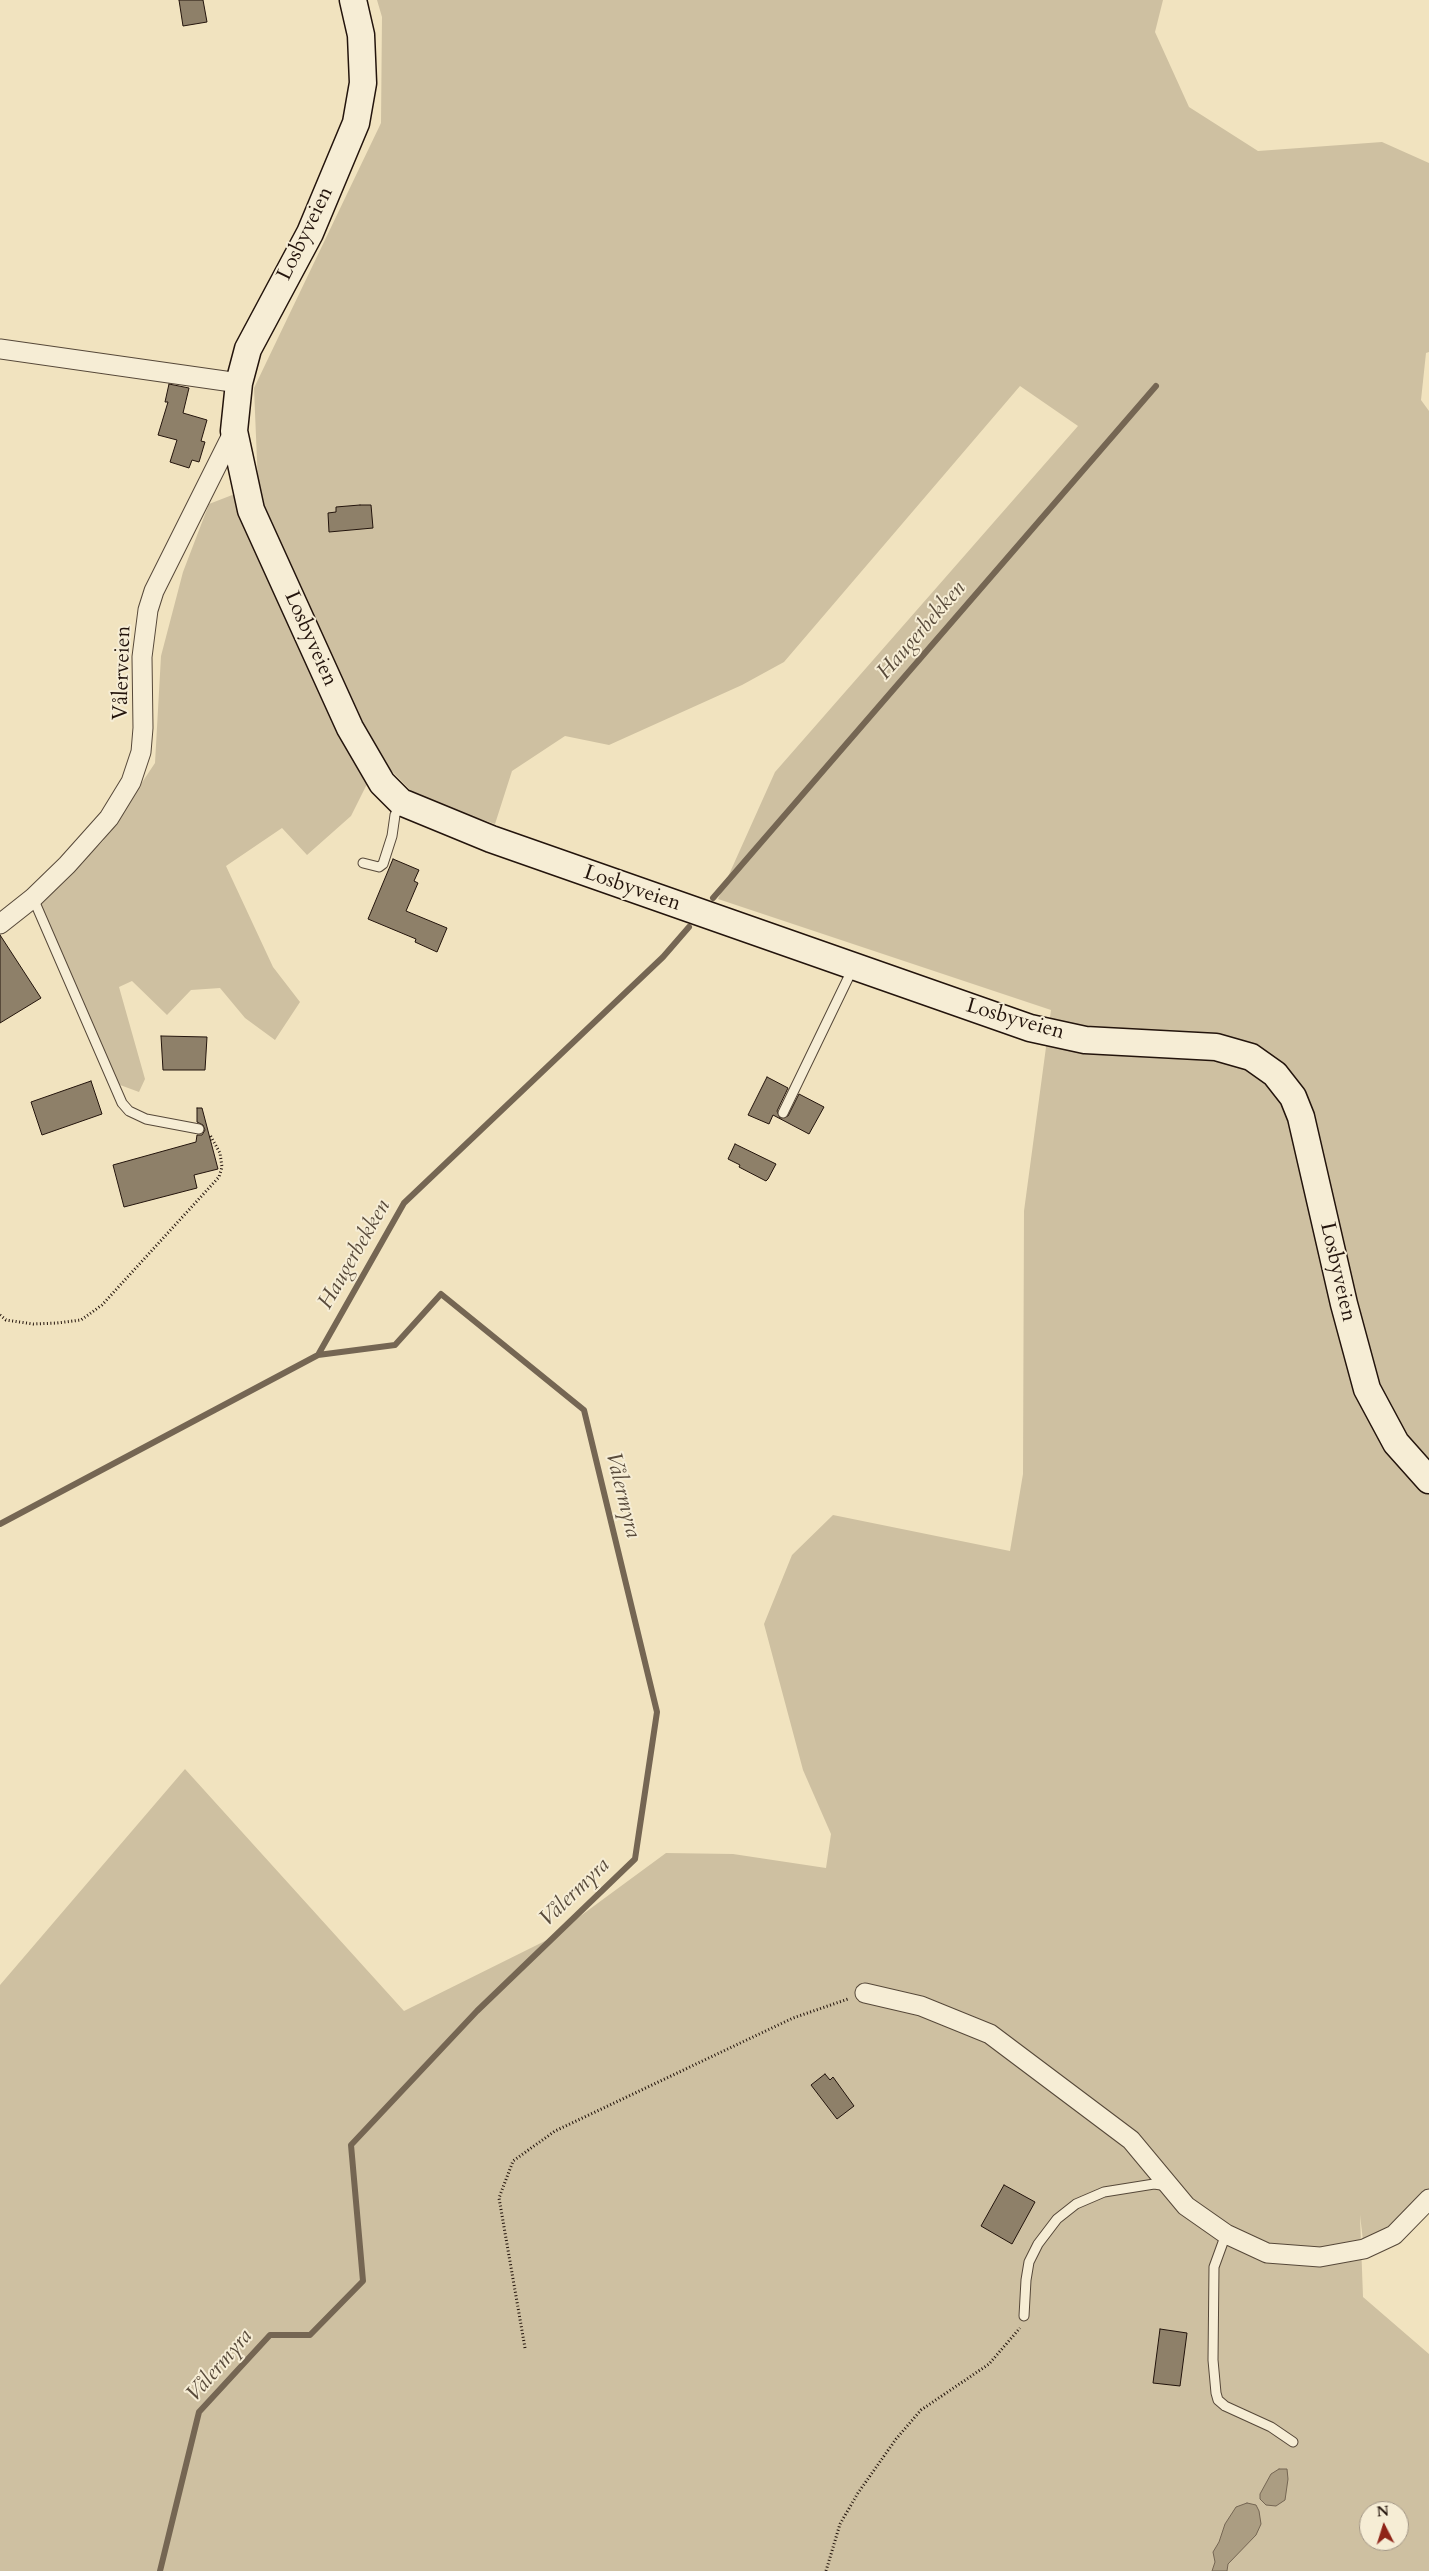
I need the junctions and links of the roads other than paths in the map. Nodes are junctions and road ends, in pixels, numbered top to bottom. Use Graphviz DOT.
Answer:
graph roads {
  1 [pos="353,0"];
  2 [pos="0,349"];
  3 [pos="239,383"];
  4 [pos="234,430"];
  5 [pos="401,802"];
  6 [pos="363,863"];
  7 [pos="33,898"];
  8 [pos="0,924"];
  9 [pos="853,968"];
  10 [pos="783,1113"];
  11 [pos="199,1129"];
  12 [pos="1429,1480"];
  13 [pos="865,1993"];
  14 [pos="1170,2187"];
  15 [pos="1429,2199"];
  16 [pos="1226,2234"];
  17 [pos="1024,2316"];
  18 [pos="1293,2442"];
  1 -- 3 [label="main road, Losbyveien"];
  2 -- 3 [label="street"];
  3 -- 4 [label="main road, Losbyveien"];
  4 -- 5 [label="main road, Losbyveien"];
  4 -- 7 [label="street, Vålerveien"];
  5 -- 6 [label="lane"];
  5 -- 9 [label="main road, Losbyveien"];
  7 -- 8 [label="street, Vålerveien"];
  7 -- 11 [label="lane"];
  9 -- 10 [label="lane"];
  9 -- 12 [label="main road, Losbyveien"];
  13 -- 14 [label="street"];
  14 -- 16 [label="street"];
  14 -- 17 [label="lane"];
  15 -- 16 [label="street"];
  16 -- 18 [label="lane"];
}
